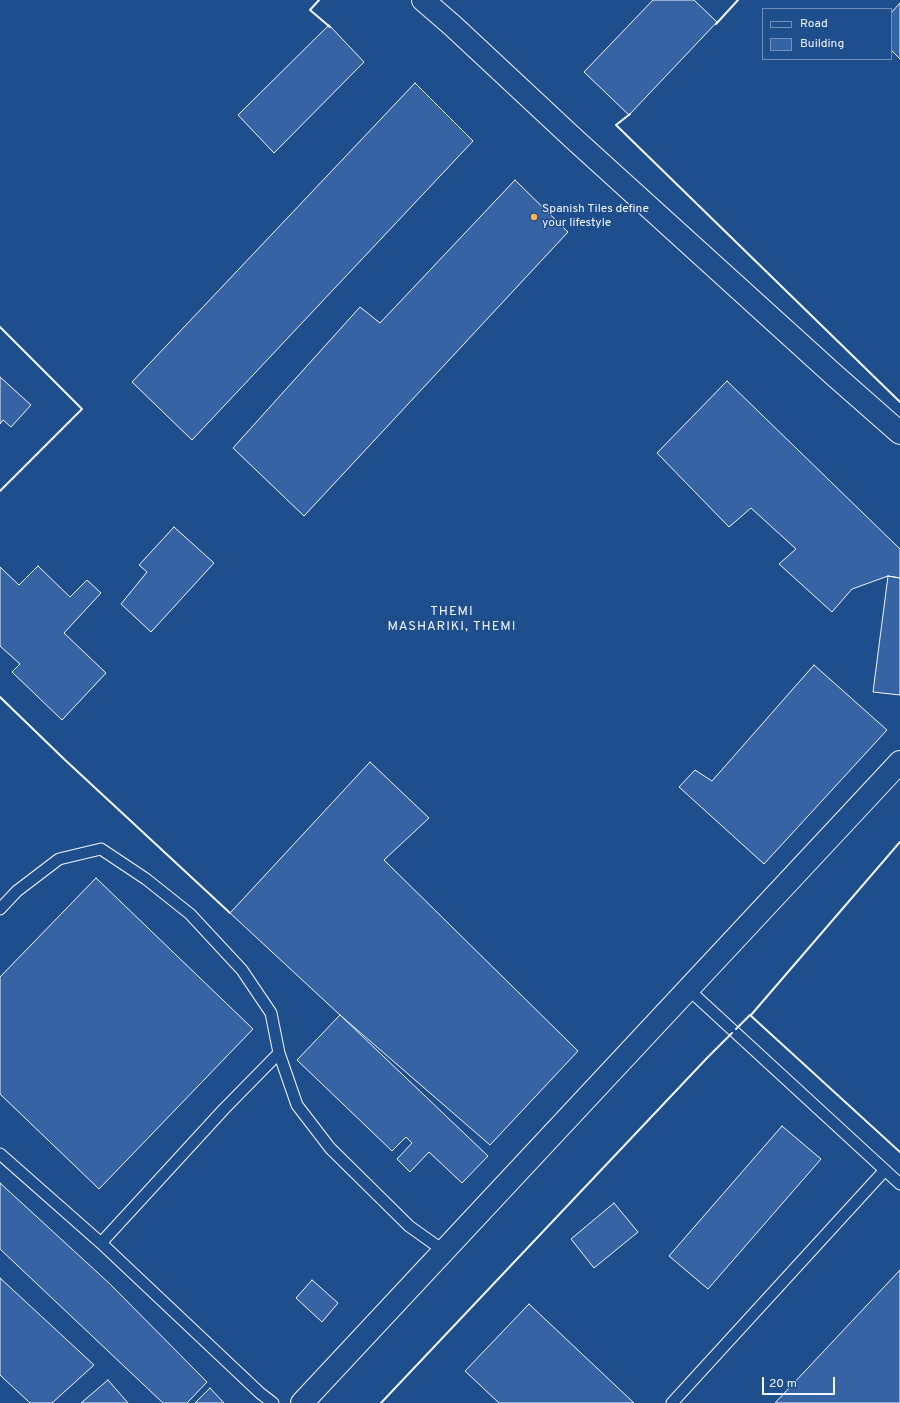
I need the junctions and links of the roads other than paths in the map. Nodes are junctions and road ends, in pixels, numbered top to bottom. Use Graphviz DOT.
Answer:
graph roads {
  1 [pos="423,0"];
  2 [pos="900,433"];
  3 [pos="900,762"];
  4 [pos="0,909"];
  5 [pos="688,989"];
  6 [pos="279,1053"];
  7 [pos="0,1154"];
  8 [pos="885,1170"];
  9 [pos="900,1184"];
  10 [pos="101,1243"];
  11 [pos="444,1251"];
  12 [pos="273,1403"];
  13 [pos="302,1403"];
  14 [pos="672,1403"];
  1 -- 2 [label="street"];
  3 -- 5 [label="street"];
  4 -- 6 [label="lane"];
  5 -- 8 [label="lane"];
  5 -- 11 [label="street"];
  6 -- 10 [label="lane"];
  6 -- 11 [label="lane"];
  7 -- 10 [label="lane"];
  8 -- 9 [label="lane"];
  8 -- 14 [label="lane"];
  10 -- 12 [label="lane"];
  11 -- 13 [label="street"];
}
